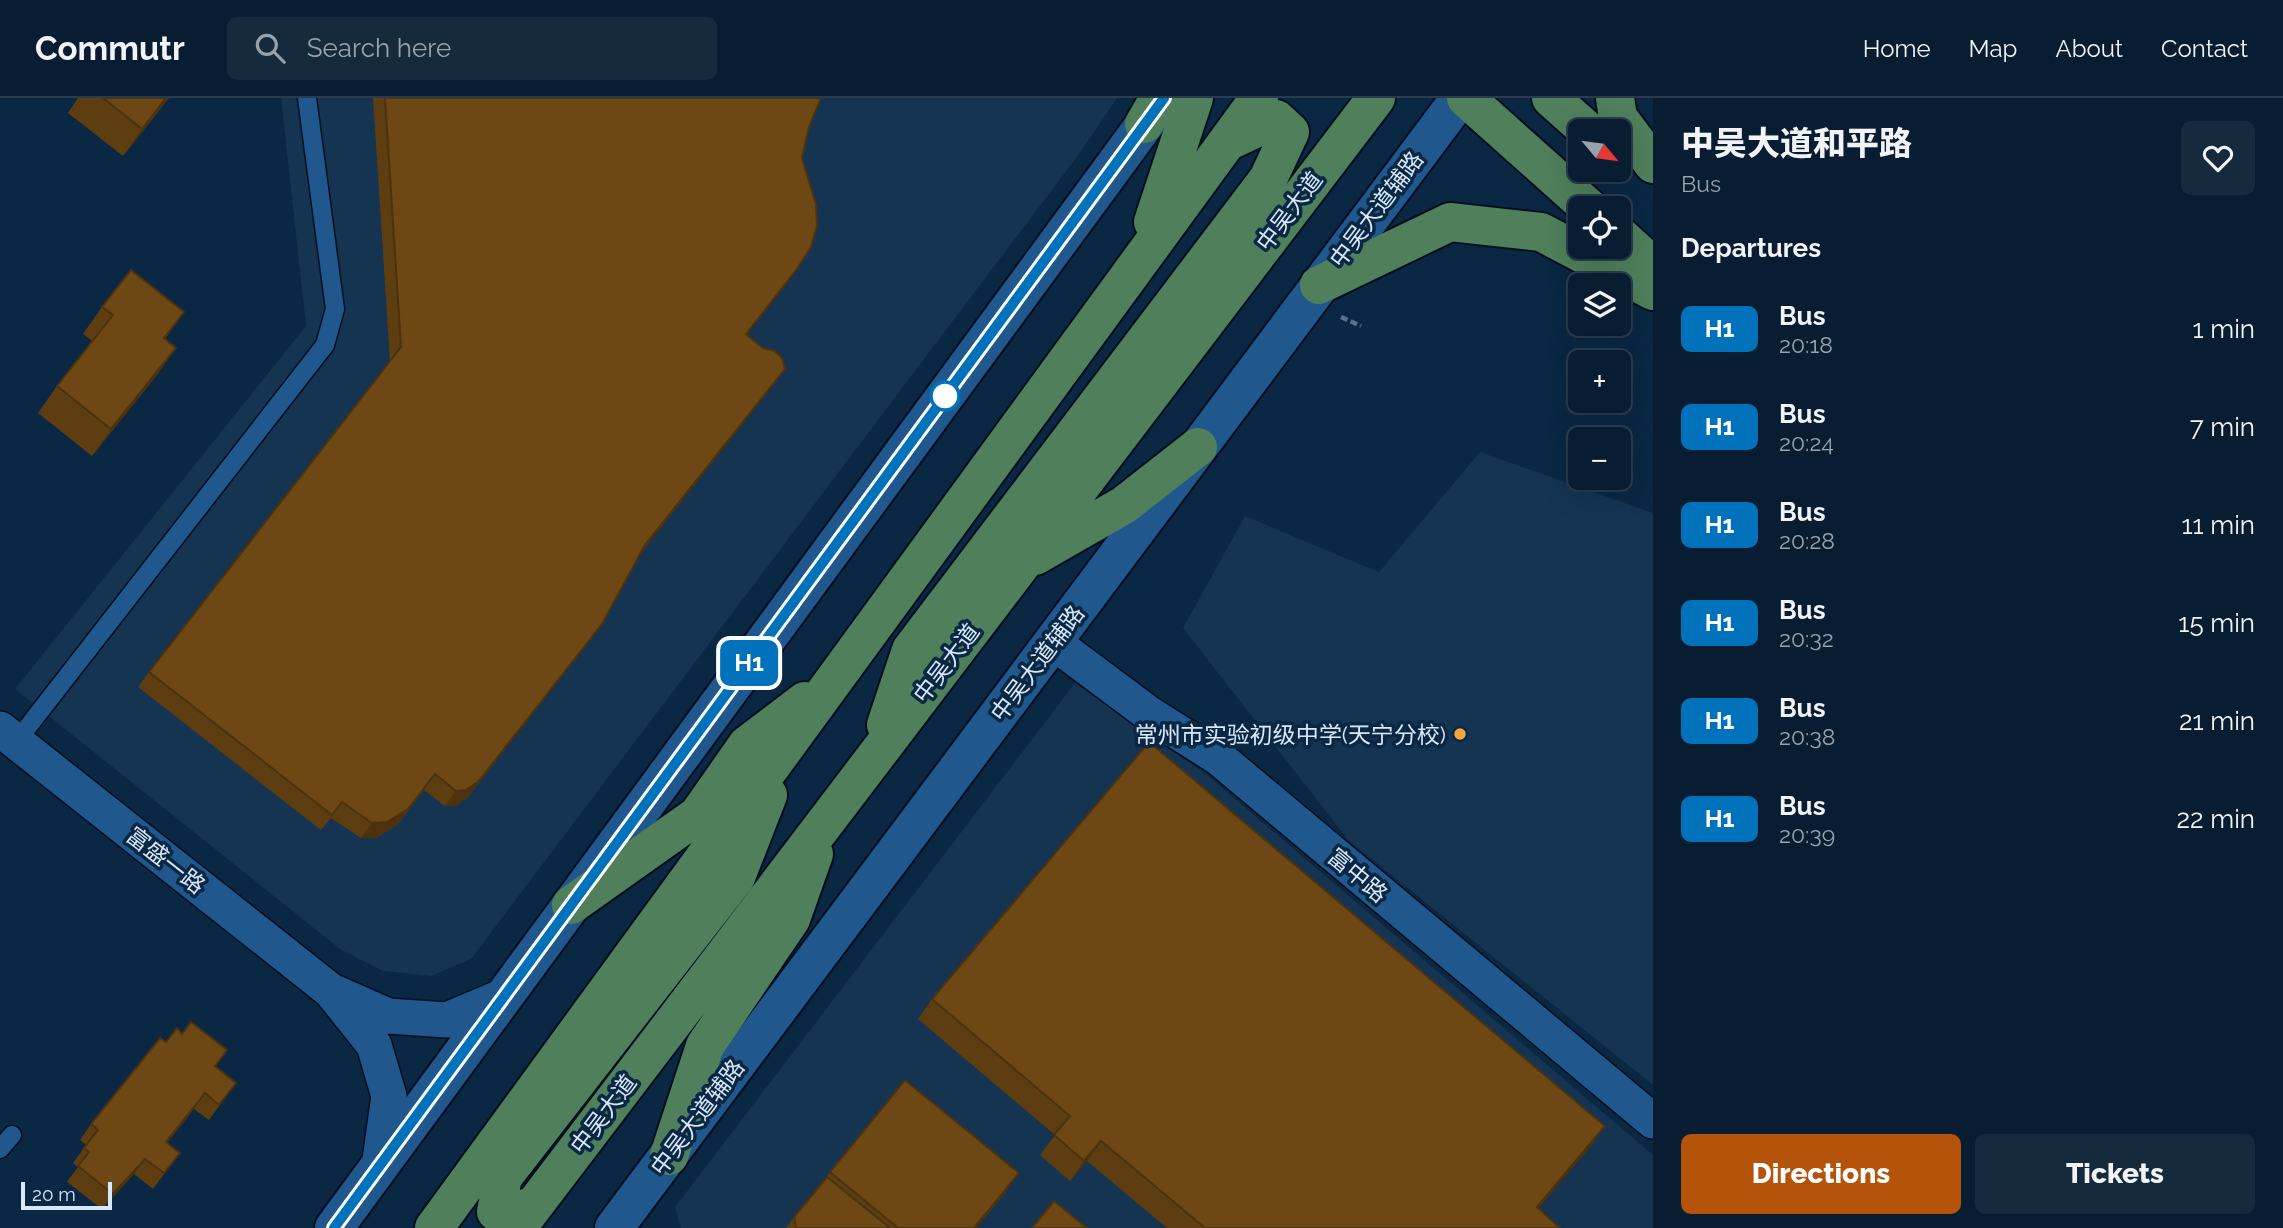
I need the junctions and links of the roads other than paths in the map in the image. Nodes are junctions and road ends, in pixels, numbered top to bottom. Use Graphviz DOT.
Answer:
graph roads {
  1 [pos="307,98"];
  2 [pos="1194,98"];
  3 [pos="1259,98"];
  4 [pos="1376,98"];
  5 [pos="1460,98"];
  6 [pos="1466,98"];
  7 [pos="1551,98"];
  8 [pos="1615,98"];
  9 [pos="1156,107"];
  10 [pos="1575,119"];
  11 [pos="1224,144"];
  12 [pos="1653,164"];
  13 [pos="1631,170"];
  14 [pos="1653,189"];
  15 [pos="1576,196"];
  16 [pos="1631,246"];
  17 [pos="1141,258"];
  18 [pos="1653,266"];
  19 [pos="1319,285"];
  20 [pos="1653,291"];
  21 [pos="1198,447"];
  22 [pos="1018,566"];
  23 [pos="1053,642"];
  24 [pos="840,674"];
  25 [pos="8,735"];
  26 [pos="788,744"];
  27 [pos="877,754"];
  28 [pos="826,820"];
  29 [pos="571,905"];
  30 [pos="331,991"];
  31 [pos="504,996"];
  32 [pos="1653,1121"];
  33 [pos="12,1135"];
  34 [pos="0,1149"];
  35 [pos="668,1156"];
  36 [pos="379,1167"];
  37 [pos="526,1216"];
  38 [pos="334,1228"];
  39 [pos="434,1228"];
  40 [pos="615,1228"];
  1 -- 25 [label="lane"];
  2 -- 17 [label="main road"];
  3 -- 11 [label="main road"];
  4 -- 22 [label="main road, 中吴大道"];
  5 -- 19 [label="main road, 中吴大道辅路"];
  6 -- 15 [label="main road"];
  7 -- 10 [label="main road"];
  8 -- 12 [label="main road"];
  9 -- 29 [label="main road"];
  11 -- 17 [label="main road"];
  11 -- 27 [label="main road"];
  13 -- 14 [label="main road"];
  16 -- 18 [label="main road"];
  17 -- 24 [label="main road"];
  19 -- 20 [label="main road"];
  19 -- 21 [label="main road, 中吴大道辅路"];
  21 -- 22 [label="main road"];
  21 -- 23 [label="main road, 中吴大道辅路"];
  22 -- 27 [label="main road, 中吴大道"];
  23 -- 32 [label="street, 富中路"];
  23 -- 35 [label="main road, 中吴大道辅路"];
  24 -- 26 [label="main road"];
  24 -- 29 [label="main road"];
  25 -- 30 [label="street, 富盛一路"];
  26 -- 37 [label="main road"];
  26 -- 39 [label="main road"];
  27 -- 28 [label="main road, 中吴大道"];
  28 -- 35 [label="main road"];
  28 -- 37 [label="main road, 中吴大道"];
  29 -- 31 [label="main road"];
  30 -- 31 [label="street"];
  30 -- 36 [label="street"];
  31 -- 36 [label="main road"];
  33 -- 34 [label="lane"];
  35 -- 40 [label="main road, 中吴大道辅路"];
  36 -- 38 [label="main road"];
}
